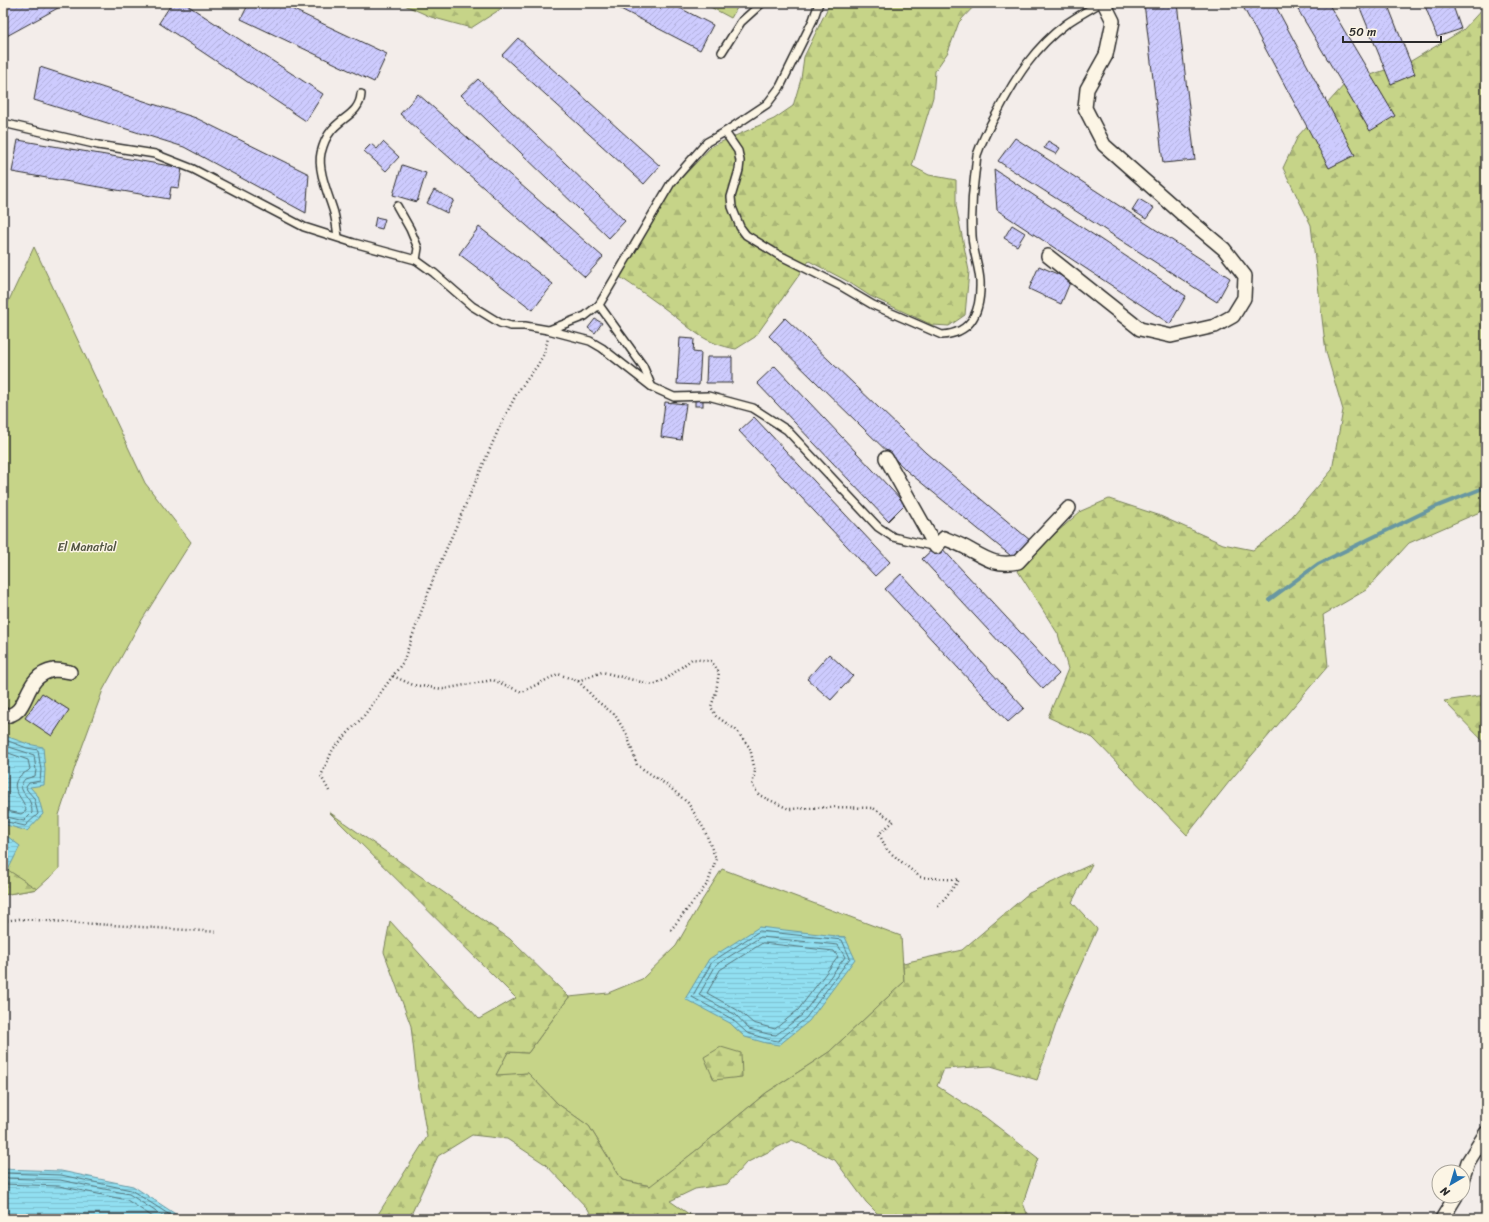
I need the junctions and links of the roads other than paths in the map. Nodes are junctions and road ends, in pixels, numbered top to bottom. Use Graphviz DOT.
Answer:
graph roads {
  1 [pos="762,3"];
  2 [pos="820,3"];
  3 [pos="1100,3"];
  4 [pos="1104,3"];
  5 [pos="722,52"];
  6 [pos="361,94"];
  7 [pos="3,123"];
  8 [pos="725,132"];
  9 [pos="397,206"];
  10 [pos="338,237"];
  11 [pos="1048,256"];
  12 [pos="416,260"];
  13 [pos="599,305"];
  14 [pos="548,330"];
  15 [pos="652,387"];
  16 [pos="886,458"];
  17 [pos="1069,508"];
  18 [pos="936,548"];
  19 [pos="70,672"];
  20 [pos="3,716"];
  21 [pos="1486,1133"];
  22 [pos="1467,1164"];
  23 [pos="1451,1204"];
  24 [pos="1442,1219"];
  1 -- 5 [label="lane"];
  2 -- 8 [label="lane"];
  3 -- 8 [label="lane"];
  4 -- 11 [label="street"];
  6 -- 10 [label="lane"];
  7 -- 10 [label="lane"];
  8 -- 13 [label="lane"];
  9 -- 12 [label="lane"];
  10 -- 12 [label="lane"];
  12 -- 14 [label="lane"];
  13 -- 14 [label="lane"];
  13 -- 15 [label="lane"];
  14 -- 15 [label="lane"];
  15 -- 18 [label="lane"];
  16 -- 18 [label="street"];
  17 -- 18 [label="street"];
  19 -- 20 [label="street"];
  21 -- 22 [label="street"];
  23 -- 24 [label="street"];
}
